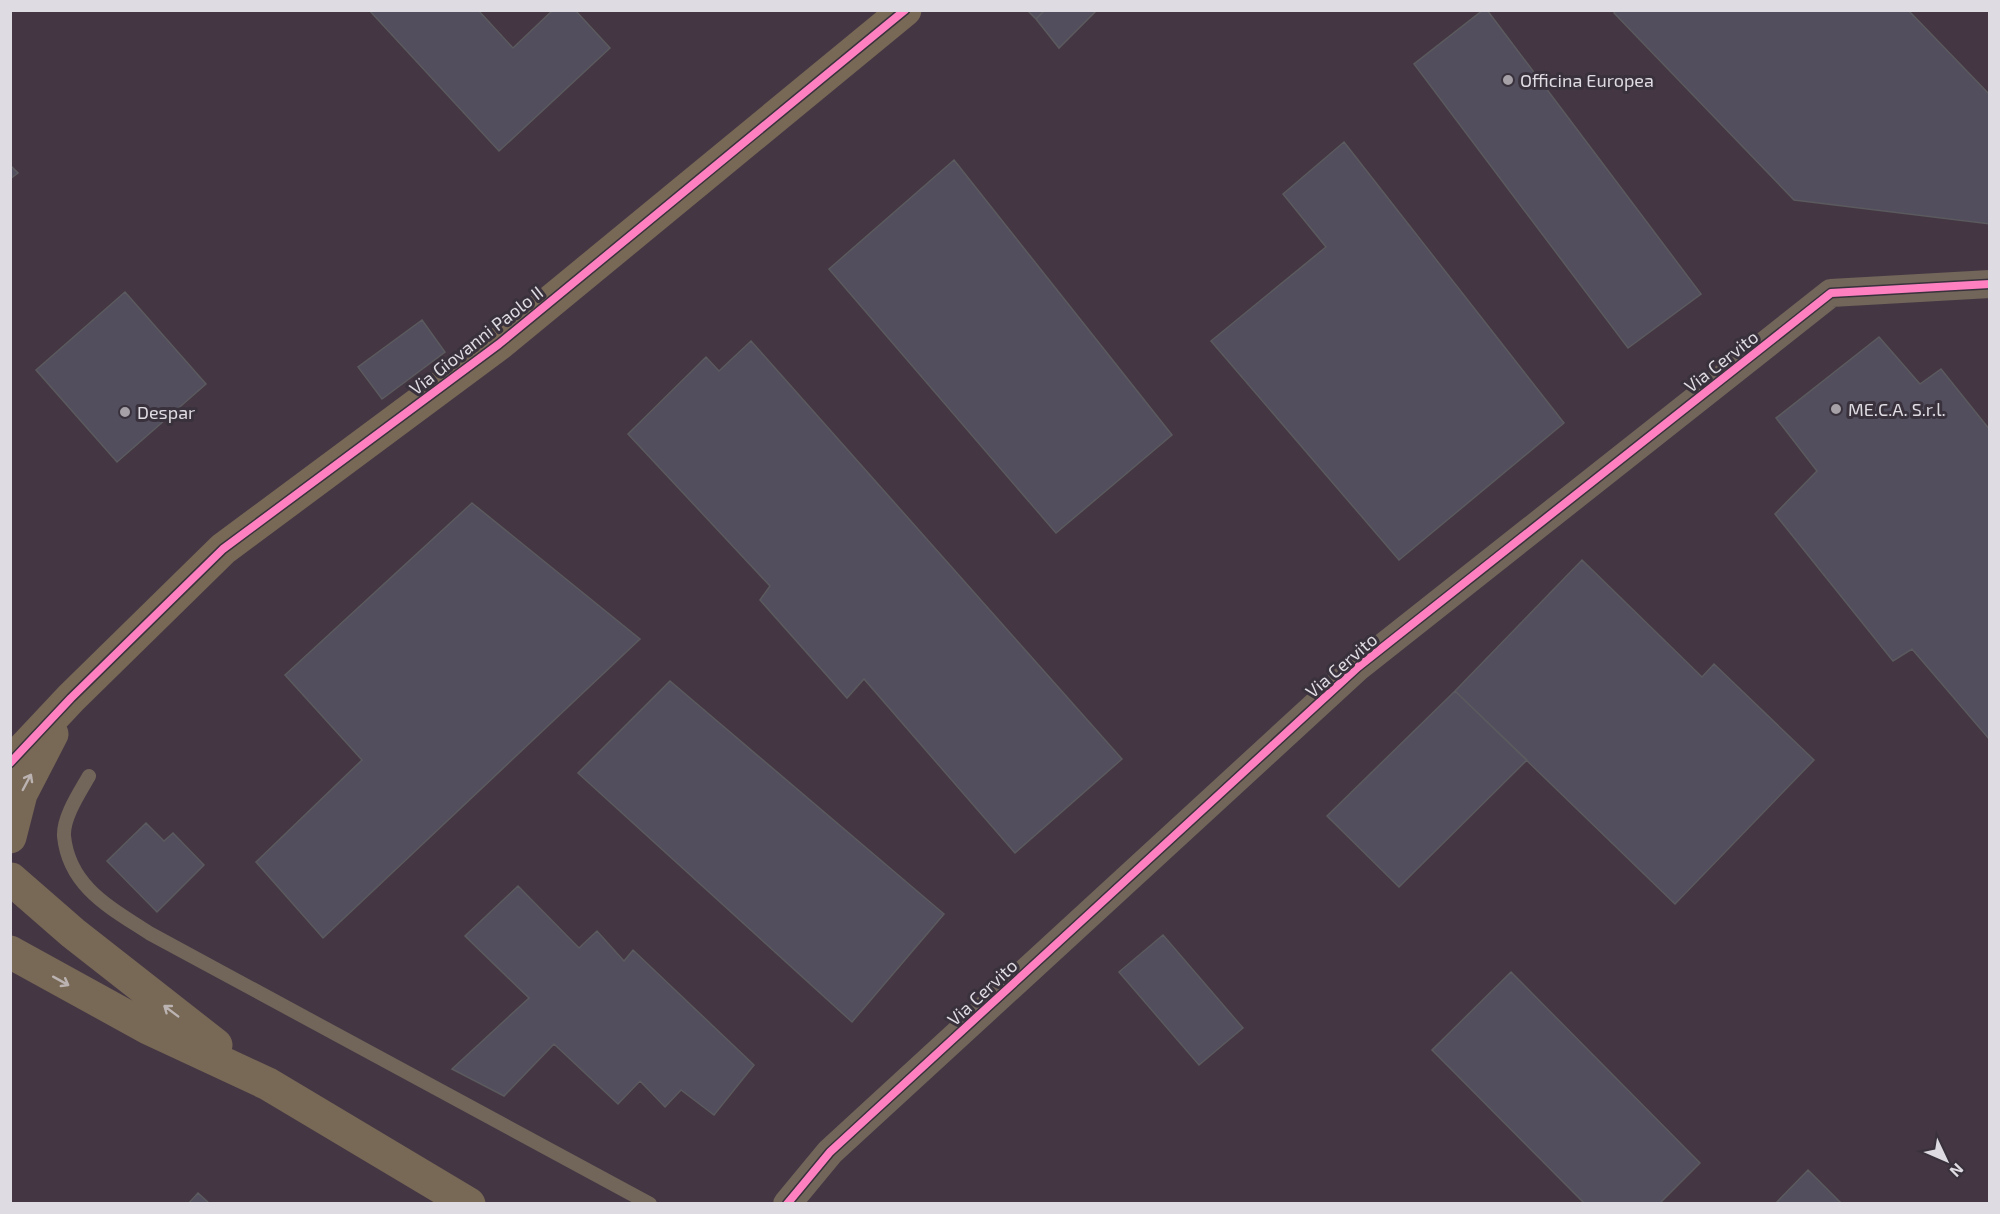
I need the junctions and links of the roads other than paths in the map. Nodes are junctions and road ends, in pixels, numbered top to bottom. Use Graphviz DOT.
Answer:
graph roads {
  1 [pos="905,10"];
  2 [pos="1989,284"];
  3 [pos="71,698"];
  4 [pos="10,763"];
  5 [pos="89,776"];
  6 [pos="10,837"];
  7 [pos="11,878"];
  8 [pos="10,898"];
  9 [pos="10,952"];
  10 [pos="268,1084"];
  11 [pos="469,1203"];
  12 [pos="650,1203"];
  13 [pos="787,1203"];
  1 -- 3 [label="street, Via Giovanni Paolo II"];
  2 -- 13 [label="street, Via Cervito"];
  3 -- 4 [label="street, Via Giovanni Paolo II"];
  6 -- 3 [label="street, one-way"];
  5 -- 12 [label="lane"];
  7 -- 8 [label="street"];
  10 -- 7 [label="street, one-way"];
  9 -- 10 [label="street, one-way"];
  10 -- 11 [label="street"];
}
